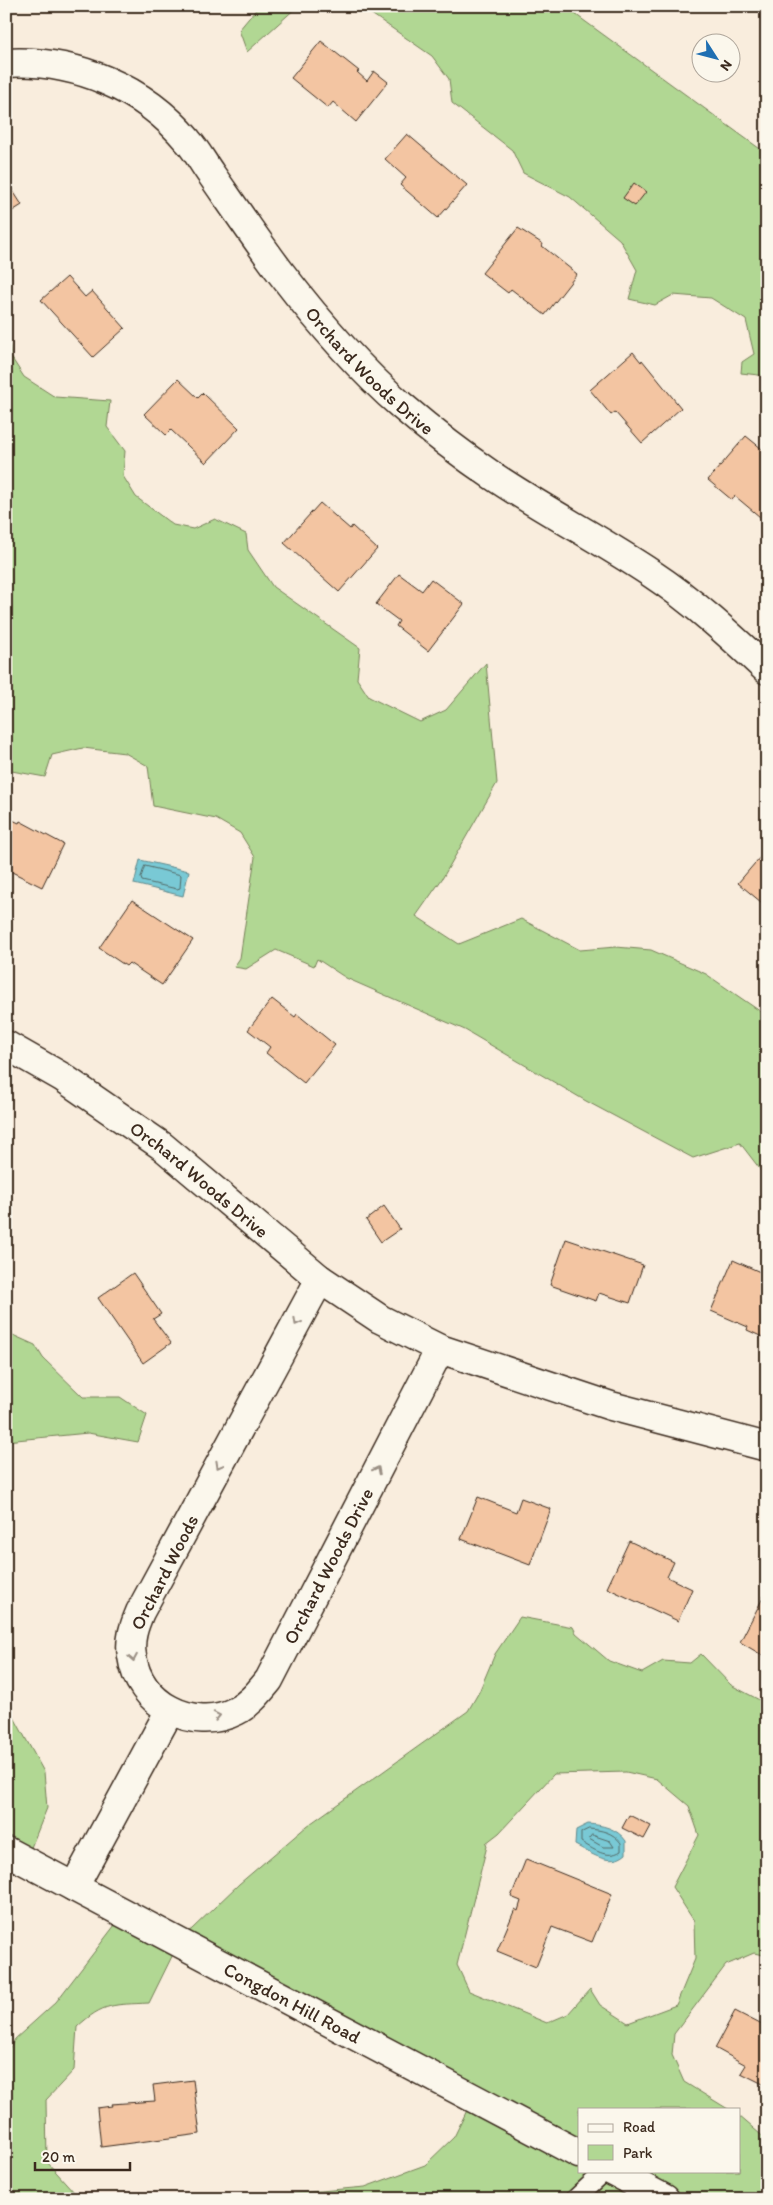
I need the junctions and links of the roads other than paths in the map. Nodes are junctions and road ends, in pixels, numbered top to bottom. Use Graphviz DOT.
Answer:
graph roads {
  1 [pos="6,62"];
  2 [pos="767,670"];
  3 [pos="6,1045"];
  4 [pos="320,1279"];
  5 [pos="440,1349"];
  6 [pos="767,1447"];
  7 [pos="170,1710"];
  8 [pos="6,1851"];
  9 [pos="74,1887"];
  10 [pos="578,2153"];
  11 [pos="604,2172"];
  12 [pos="614,2172"];
  13 [pos="575,2199"];
  14 [pos="664,2199"];
  1 -- 2 [label="street, Orchard Woods Drive"];
  3 -- 4 [label="street, Orchard Woods Drive"];
  4 -- 5 [label="street, Orchard Woods Drive"];
  4 -- 7 [label="street, Orchard Woods, one-way"];
  5 -- 6 [label="street, Orchard Woods Drive"];
  7 -- 5 [label="street, Orchard Woods Drive, one-way"];
  7 -- 9 [label="street"];
  8 -- 9 [label="street, Congdon Hill Road"];
  9 -- 10 [label="street, Congdon Hill Road"];
  11 -- 13 [label="lane"];
  12 -- 14 [label="street"];
}
